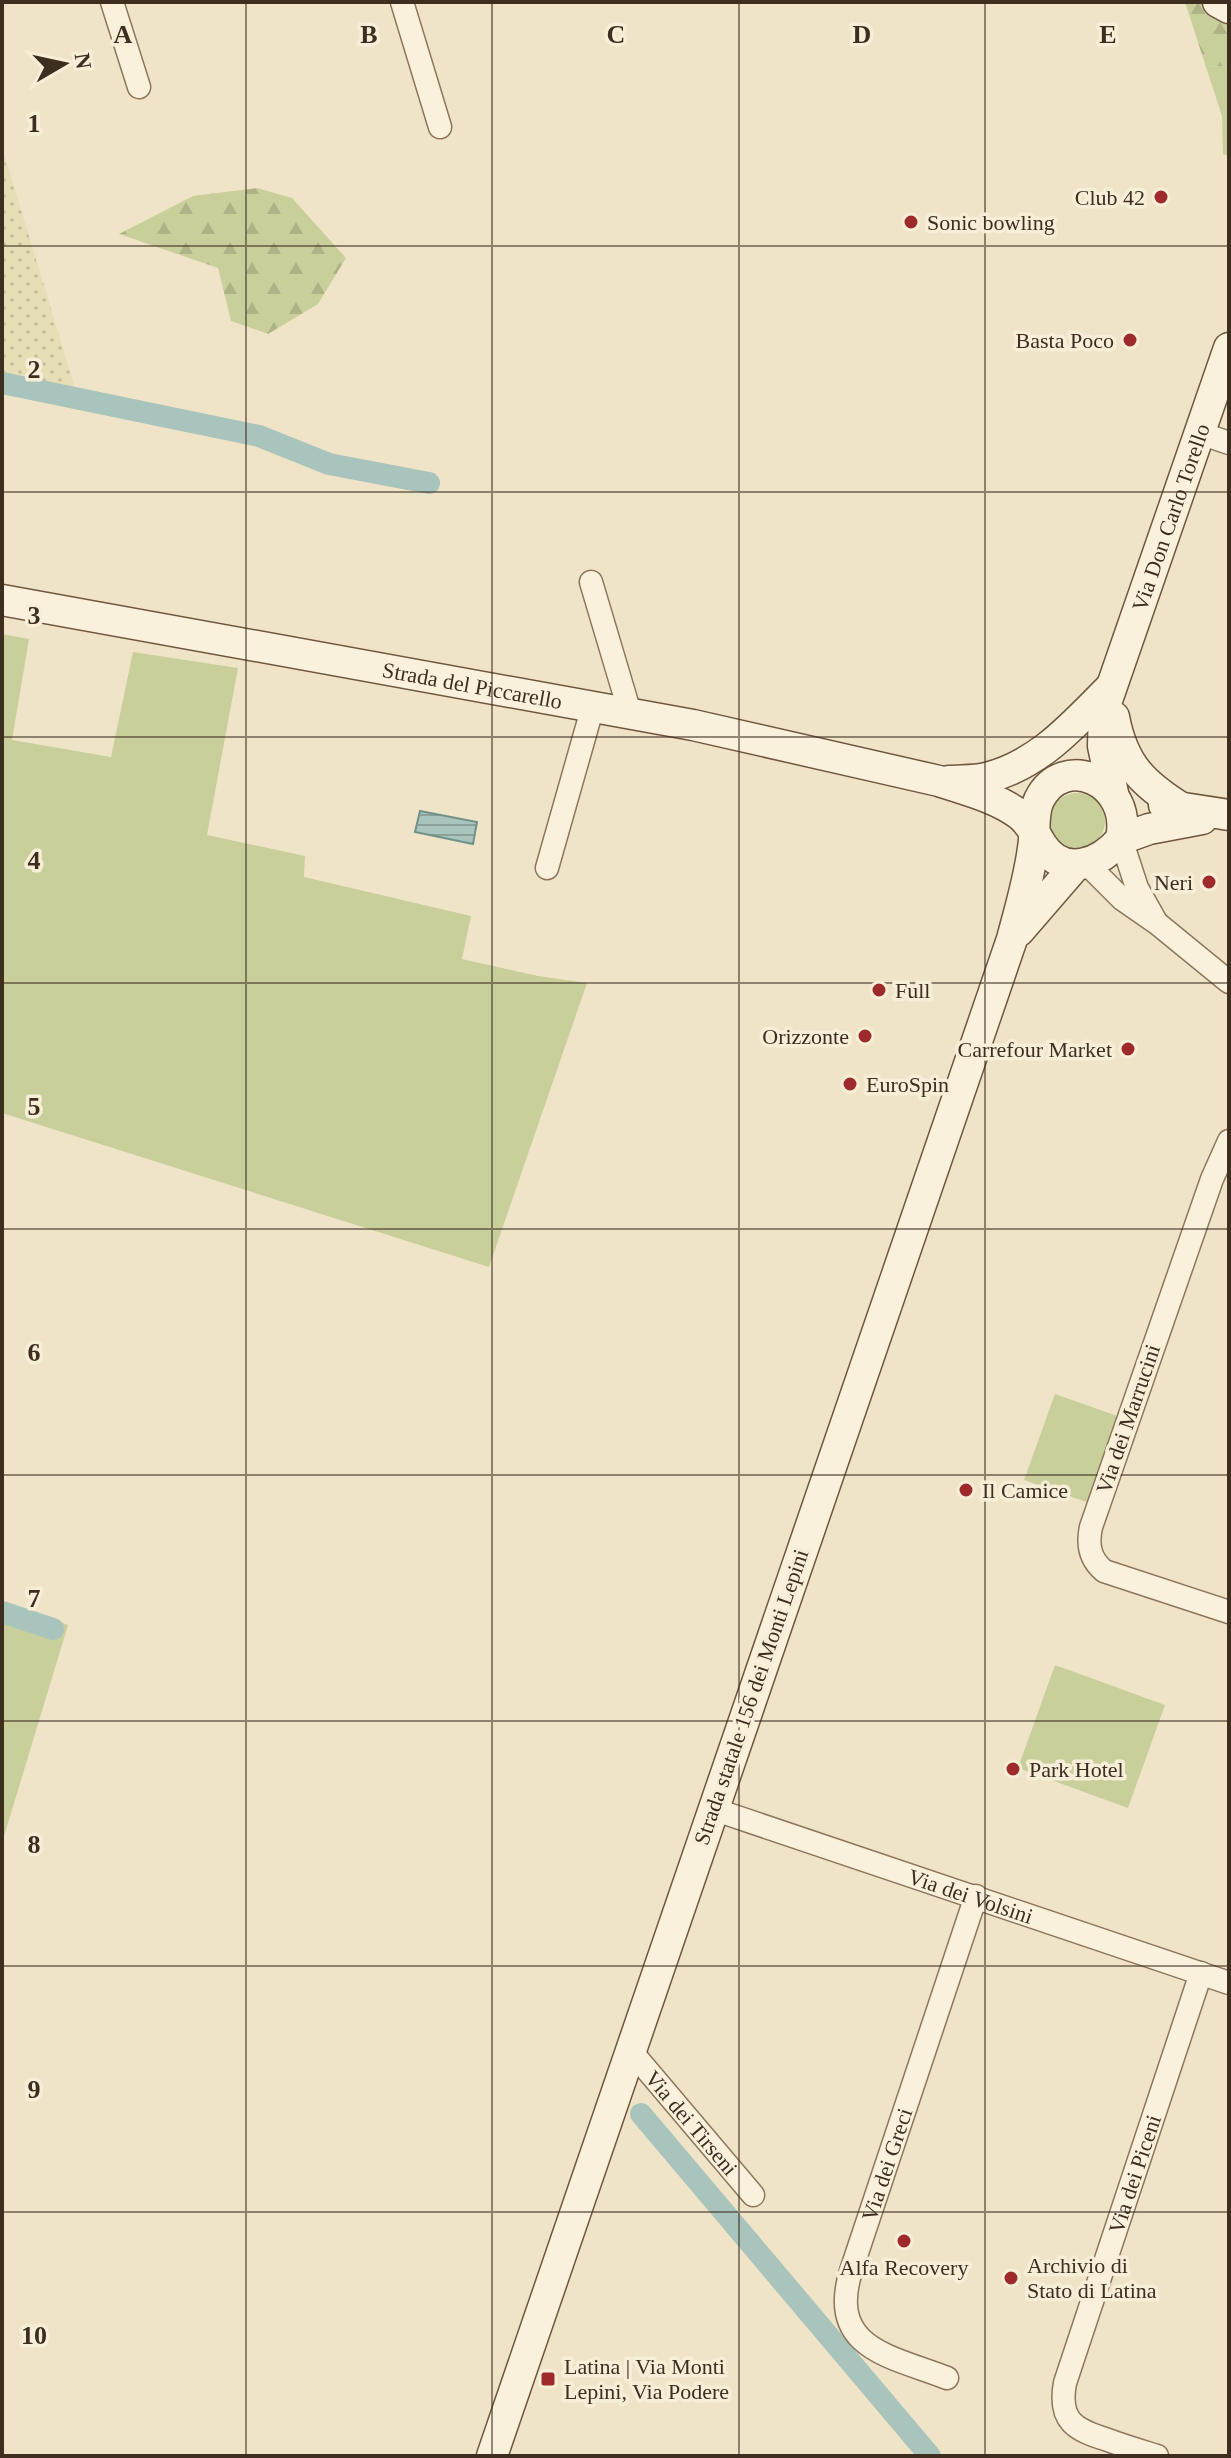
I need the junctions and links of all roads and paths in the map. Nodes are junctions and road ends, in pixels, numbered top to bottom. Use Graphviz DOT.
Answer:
graph roads {
  1 [pos="112,2"];
  2 [pos="402,2"];
  3 [pos="1218,2"];
  4 [pos="1229,8"];
  5 [pos="139,87"];
  6 [pos="440,127"];
  7 [pos="1229,348"];
  8 [pos="1200,433"];
  9 [pos="1229,443"];
  10 [pos="591,582"];
  11 [pos="2,600"];
  12 [pos="1111,687"];
  13 [pos="593,706"];
  14 [pos="630,713"];
  15 [pos="1053,784"];
  16 [pos="980,786"];
  17 [pos="1115,795"];
  18 [pos="1183,809"];
  19 [pos="1226,815"];
  20 [pos="1036,831"];
  21 [pos="1121,839"];
  22 [pos="1081,864"];
  23 [pos="547,868"];
  24 [pos="1024,896"];
  25 [pos="1158,924"];
  26 [pos="1012,939"];
  27 [pos="1229,982"];
  28 [pos="1229,1141"];
  29 [pos="1229,1612"];
  30 [pos="713,1809"];
  31 [pos="976,1896"];
  32 [pos="1201,1973"];
  33 [pos="1229,1983"];
  34 [pos="631,2051"];
  35 [pos="753,2195"];
  36 [pos="947,2378"];
  37 [pos="492,2456"];
  38 [pos="1157,2456"];
  1 -- 5 [label="street"];
  2 -- 6 [label="street"];
  3 -- 4 [label="main road"];
  7 -- 8 [label="main road, Via Don Carlo Torello"];
  8 -- 9 [label="street"];
  8 -- 12 [label="main road, Via Don Carlo Torello"];
  10 -- 14 [label="street"];
  11 -- 13 [label="main road, Strada del Piccarello"];
  12 -- 15 [label="main road, Via Don Carlo Torello"];
  12 -- 16 [label="main road"];
  12 -- 17 [label="main road, Via Don Carlo Torello"];
  12 -- 18 [label="main road"];
  13 -- 14 [label="main road, Strada del Piccarello"];
  13 -- 23 [label="street"];
  14 -- 16 [label="main road, Strada del Piccarello"];
  15 -- 16 [label="main road, Strada del Piccarello"];
  15 -- 17 [label="main road"];
  15 -- 20 [label="main road, Strada statale 156 dei Monti Lepini"];
  16 -- 20 [label="main road, Strada del Piccarello"];
  16 -- 24 [label="main road, Strada del Piccarello"];
  17 -- 18 [label="main road"];
  17 -- 21 [label="main road"];
  18 -- 19 [label="main road"];
  19 -- 21 [label="main road"];
  20 -- 22 [label="main road"];
  20 -- 24 [label="main road, Strada statale 156 dei Monti Lepini"];
  21 -- 22 [label="main road, Strada statale 156 dei Monti Lepini"];
  21 -- 25 [label="street"];
  22 -- 25 [label="street"];
  22 -- 26 [label="main road, Strada statale 156 dei Monti Lepini"];
  24 -- 26 [label="main road, Strada statale 156 dei Monti Lepini"];
  25 -- 27 [label="street"];
  26 -- 30 [label="main road, Strada statale 156 dei Monti Lepini"];
  28 -- 29 [label="street, Via dei Marrucini"];
  30 -- 31 [label="street, Via dei Volsini"];
  30 -- 34 [label="main road, Strada statale 156 dei Monti Lepini"];
  31 -- 32 [label="street, Via dei Volsini"];
  31 -- 36 [label="street, Via dei Greci"];
  32 -- 33 [label="street, Via dei Volsini"];
  32 -- 38 [label="street, Via dei Piceni"];
  34 -- 35 [label="street, Via dei Tirseni"];
  34 -- 37 [label="main road, Strada statale 156 dei Monti Lepini"];
}
